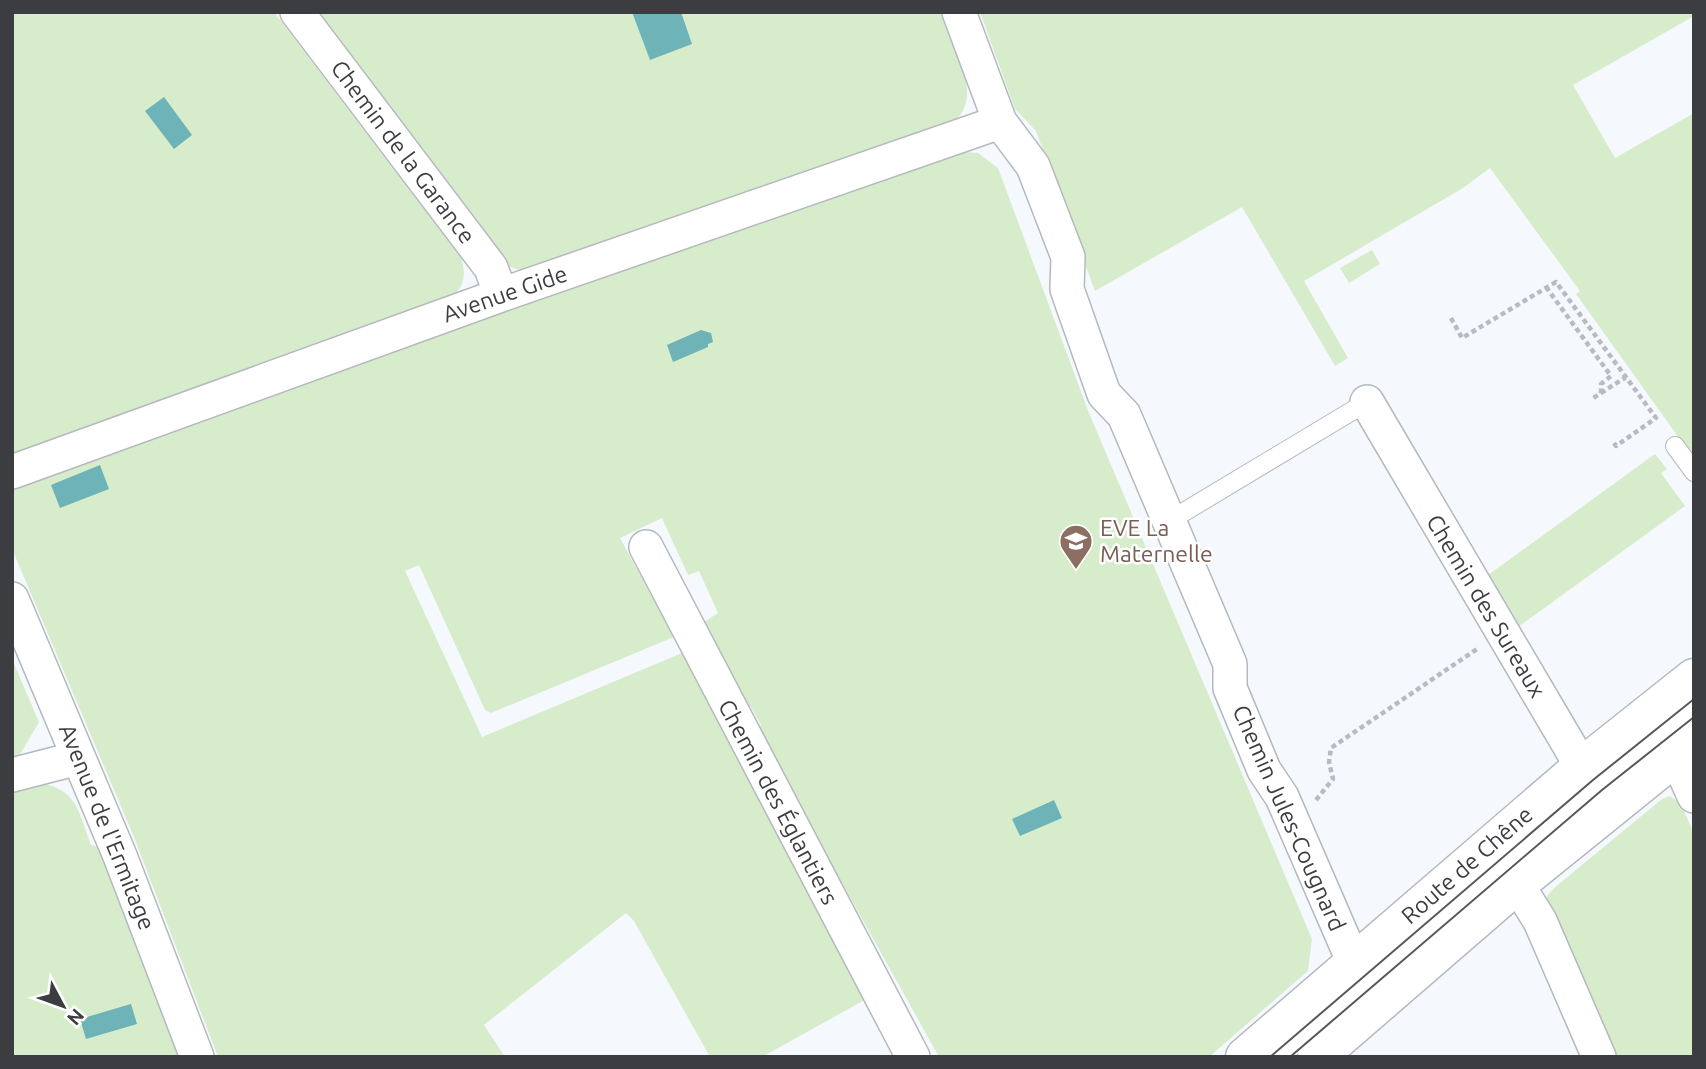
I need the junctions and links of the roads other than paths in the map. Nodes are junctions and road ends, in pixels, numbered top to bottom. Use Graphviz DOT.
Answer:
graph roads {
  1 [pos="298,12"];
  2 [pos="959,12"];
  3 [pos="1000,122"];
  4 [pos="501,295"];
  5 [pos="1367,402"];
  6 [pos="1675,446"];
  7 [pos="1694,471"];
  8 [pos="12,472"];
  9 [pos="1169,521"];
  10 [pos="646,547"];
  11 [pos="12,599"];
  12 [pos="1694,678"];
  13 [pos="1694,708"];
  14 [pos="1671,736"];
  15 [pos="78,758"];
  16 [pos="12,775"];
  17 [pos="1597,786"];
  18 [pos="1694,796"];
  19 [pos="1517,884"];
  20 [pos="1368,981"];
  21 [pos="197,1057"];
  22 [pos="913,1057"];
  23 [pos="1245,1057"];
  24 [pos="1280,1057"];
  25 [pos="1317,1057"];
  26 [pos="1599,1057"];
  1 -- 4 [label="street, Chemin de la Garance"];
  2 -- 3 [label="street, Chemin Jules-Cougnard"];
  3 -- 4 [label="street, Avenue Gide"];
  3 -- 9 [label="street, Chemin Jules-Cougnard"];
  4 -- 8 [label="street, Avenue Gide"];
  5 -- 9 [label="lane"];
  5 -- 17 [label="street, Chemin des Sureaux"];
  6 -- 7 [label="lane"];
  9 -- 20 [label="street, Chemin Jules-Cougnard"];
  10 -- 22 [label="street, Chemin des Églantiers"];
  11 -- 15 [label="street, Avenue de l'Ermitage"];
  12 -- 14 [label="main road, Route de Chêne"];
  13 -- 14 [label="lane"];
  14 -- 17 [label="main road, Route de Chêne"];
  14 -- 18 [label="street"];
  15 -- 16 [label="street"];
  15 -- 21 [label="street, Avenue de l'Ermitage"];
  17 -- 19 [label="main road, Route de Chêne"];
  17 -- 20 [label="main road, Route de Chêne"];
  19 -- 20 [label="main road, Route de Chêne"];
  19 -- 26 [label="street"];
  20 -- 23 [label="main road, Route de Chêne"];
  20 -- 24 [label="lane"];
  20 -- 25 [label="main road, Route de Chêne"];
}
